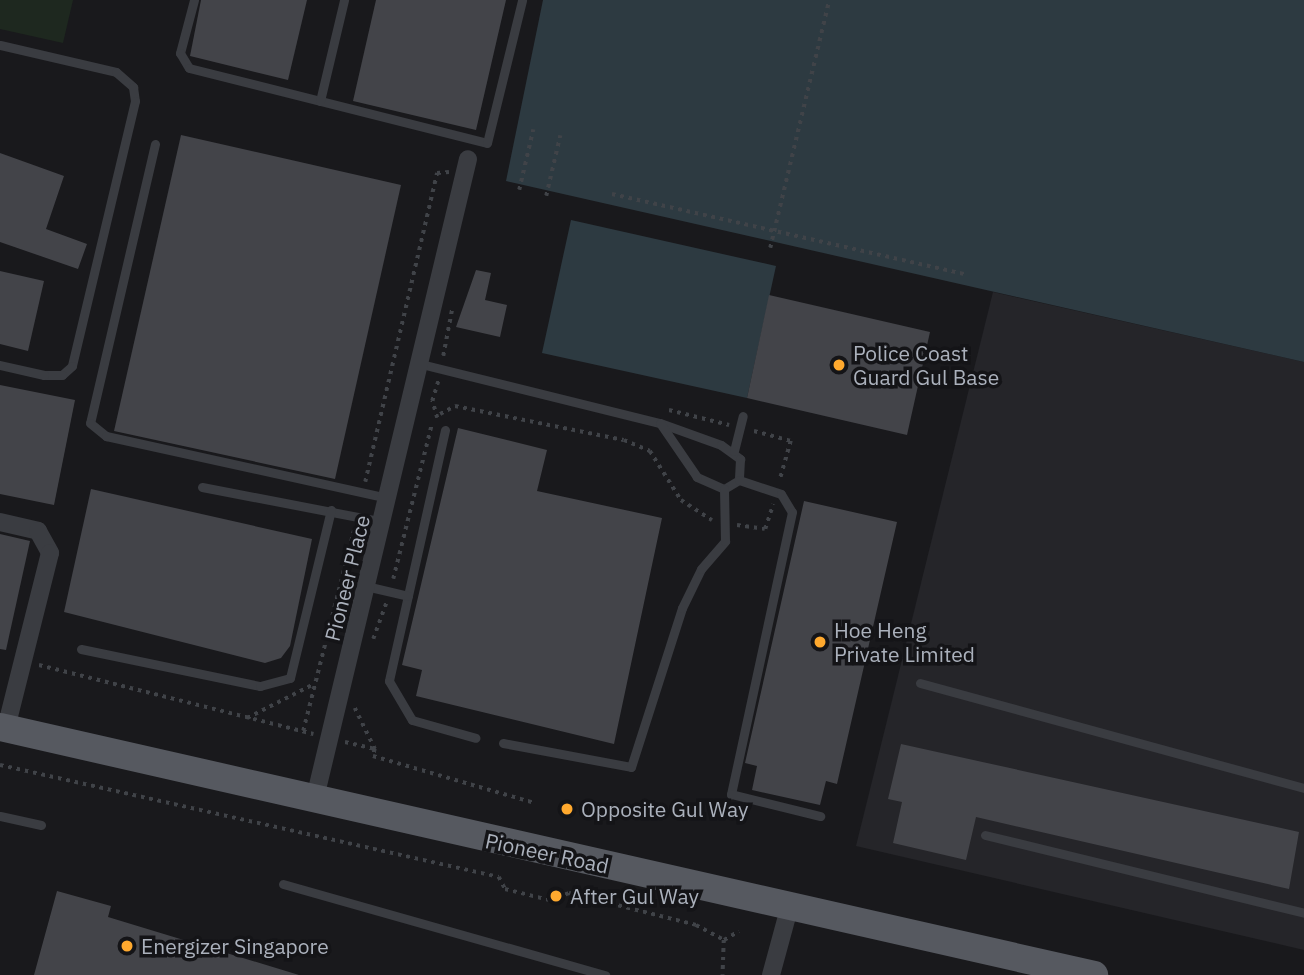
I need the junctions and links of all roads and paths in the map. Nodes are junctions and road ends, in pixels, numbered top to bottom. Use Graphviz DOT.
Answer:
graph roads {
  1 [pos="194,0"];
  2 [pos="344,0"];
  3 [pos="522,0"];
  4 [pos="829,0"];
  5 [pos="0,45"];
  6 [pos="320,101"];
  7 [pos="533,130"];
  8 [pos="559,136"];
  9 [pos="155,144"];
  10 [pos="468,157"];
  11 [pos="519,190"];
  12 [pos="612,194"];
  13 [pos="546,196"];
  14 [pos="774,231"];
  15 [pos="770,248"];
  16 [pos="968,275"];
  17 [pos="455,296"];
  18 [pos="443,356"];
  19 [pos="454,359"];
  20 [pos="421,364"];
  21 [pos="0,365"];
  22 [pos="441,369"];
  23 [pos="662,408"];
  24 [pos="440,414"];
  25 [pos="743,416"];
  26 [pos="660,423"];
  27 [pos="740,427"];
  28 [pos="445,430"];
  29 [pos="734,452"];
  30 [pos="739,480"];
  31 [pos="202,487"];
  32 [pos="724,489"];
  33 [pos="777,492"];
  34 [pos="363,493"];
  35 [pos="390,499"];
  36 [pos="331,510"];
  37 [pos="357,518"];
  38 [pos="0,522"];
  39 [pos="384,522"];
  40 [pos="728,523"];
  41 [pos="370,587"];
  42 [pos="389,593"];
  43 [pos="408,596"];
  44 [pos="81,649"];
  45 [pos="368,653"];
  46 [pos="23,661"];
  47 [pos="920,683"];
  48 [pos="314,684"];
  49 [pos="346,714"];
  50 [pos="246,718"];
  51 [pos="3,728"];
  52 [pos="303,731"];
  53 [pos="335,732"];
  54 [pos="476,738"];
  55 [pos="503,743"];
  56 [pos="375,749"];
  57 [pos="0,765"];
  58 [pos="1304,788"];
  59 [pos="314,802"];
  60 [pos="535,803"];
  61 [pos="0,816"];
  62 [pos="820,816"];
  63 [pos="41,825"];
  64 [pos="985,835"];
  65 [pos="283,884"];
  66 [pos="790,905"];
  67 [pos="1304,913"];
  68 [pos="739,931"];
  69 [pos="724,940"];
  70 [pos="605,975"];
  71 [pos="723,975"];
  72 [pos="771,975"];
  73 [pos="1094,975"];
  1 -- 6 [label="lane"];
  2 -- 6 [label="lane"];
  3 -- 10 [label="lane"];
  4 -- 14 [label="path"];
  5 -- 21 [label="lane"];
  6 -- 10 [label="lane"];
  7 -- 11 [label="path"];
  8 -- 13 [label="path"];
  9 -- 34 [label="lane"];
  10 -- 20 [label="street, Pioneer Place"];
  10 -- 34 [label="path"];
  12 -- 14 [label="path"];
  14 -- 15 [label="path"];
  14 -- 16 [label="path"];
  17 -- 18 [label="path"];
  18 -- 19 [label="path"];
  18 -- 22 [label="path"];
  20 -- 22 [label="lane"];
  20 -- 35 [label="street, Pioneer Place"];
  22 -- 24 [label="path"];
  22 -- 26 [label="lane"];
  23 -- 27 [label="path"];
  24 -- 40 [label="path"];
  24 -- 42 [label="path"];
  25 -- 27 [label="lane"];
  26 -- 29 [label="lane"];
  26 -- 32 [label="lane"];
  27 -- 29 [label="lane"];
  27 -- 33 [label="path"];
  28 -- 43 [label="lane"];
  29 -- 30 [label="lane"];
  30 -- 32 [label="lane"];
  30 -- 33 [label="lane"];
  31 -- 36 [label="lane"];
  32 -- 40 [label="lane"];
  33 -- 40 [label="path"];
  33 -- 62 [label="lane"];
  34 -- 35 [label="lane"];
  35 -- 39 [label="street, Pioneer Place"];
  36 -- 37 [label="lane"];
  36 -- 44 [label="lane"];
  37 -- 39 [label="lane"];
  37 -- 48 [label="path"];
  38 -- 46 [label="street"];
  39 -- 41 [label="street, Pioneer Place"];
  40 -- 55 [label="lane"];
  41 -- 42 [label="lane"];
  41 -- 53 [label="street, Pioneer Place"];
  42 -- 43 [label="lane"];
  42 -- 45 [label="path"];
  43 -- 54 [label="lane"];
  46 -- 50 [label="path"];
  46 -- 51 [label="street"];
  47 -- 58 [label="lane"];
  48 -- 50 [label="path"];
  48 -- 52 [label="path"];
  49 -- 56 [label="path"];
  50 -- 52 [label="path"];
  51 -- 59 [label="main road, Pioneer Road"];
  52 -- 53 [label="path"];
  53 -- 56 [label="path"];
  53 -- 59 [label="street, Pioneer Place"];
  56 -- 60 [label="path"];
  57 -- 69 [label="path"];
  59 -- 66 [label="main road, Pioneer Road"];
  61 -- 63 [label="lane"];
  64 -- 67 [label="lane"];
  65 -- 70 [label="lane"];
  66 -- 72 [label="street"];
  66 -- 73 [label="main road, Pioneer Road"];
  68 -- 69 [label="path"];
  69 -- 71 [label="path"];
}
